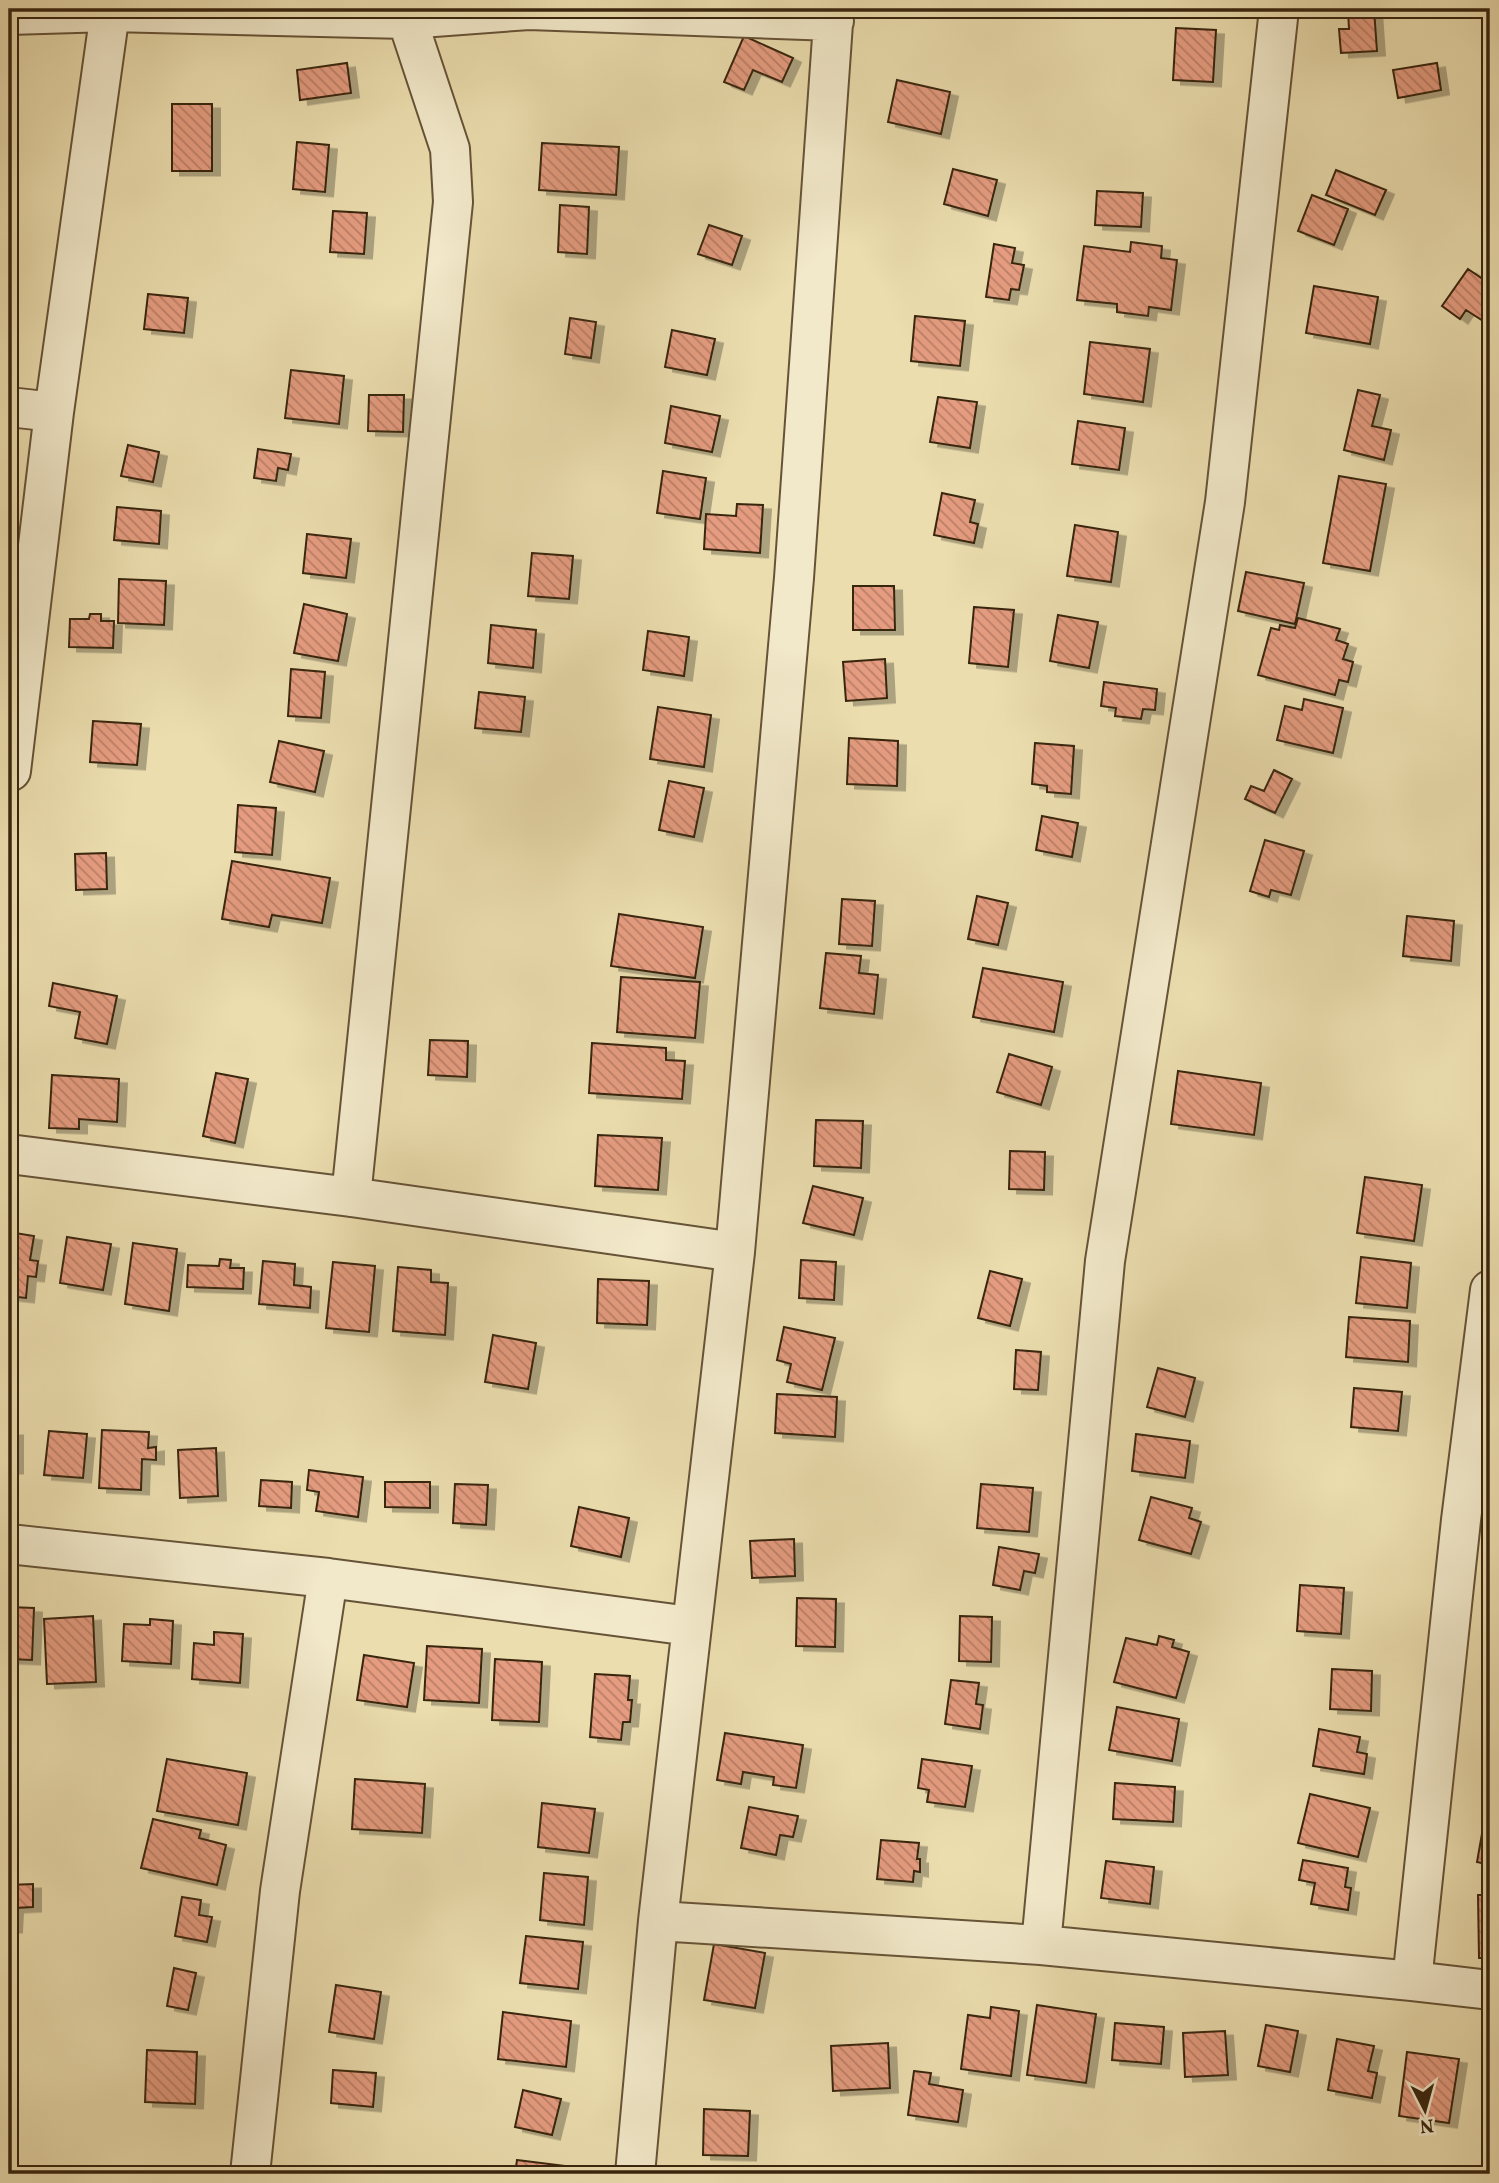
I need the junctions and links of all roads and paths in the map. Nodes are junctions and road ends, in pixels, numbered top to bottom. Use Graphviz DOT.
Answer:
graph roads {
  1 [pos="1279,9"];
  2 [pos="110,12"];
  3 [pos="408,14"];
  4 [pos="9,15"];
  5 [pos="834,15"];
  6 [pos="9,407"];
  7 [pos="54,412"];
  8 [pos="10,778"];
  9 [pos="9,1154"];
  10 [pos="351,1197"];
  11 [pos="735,1252"];
  12 [pos="1490,1290"];
  13 [pos="9,1544"];
  14 [pos="328,1578"];
  15 [pos="690,1626"];
  16 [pos="658,1921"];
  17 [pos="1041,1945"];
  18 [pos="1412,1981"];
  19 [pos="1490,1990"];
  20 [pos="250,2174"];
  21 [pos="635,2174"];
  1 -- 17 [label="street"];
  2 -- 3 [label="street"];
  2 -- 4 [label="street"];
  2 -- 7 [label="street"];
  3 -- 5 [label="street"];
  3 -- 10 [label="street"];
  5 -- 11 [label="street"];
  6 -- 7 [label="street"];
  7 -- 8 [label="street"];
  9 -- 10 [label="street"];
  10 -- 11 [label="street"];
  11 -- 15 [label="street"];
  12 -- 18 [label="street"];
  13 -- 14 [label="street"];
  14 -- 15 [label="street"];
  14 -- 20 [label="street"];
  15 -- 16 [label="street"];
  16 -- 17 [label="street"];
  16 -- 21 [label="street"];
  17 -- 18 [label="street"];
  18 -- 19 [label="street"];
}
